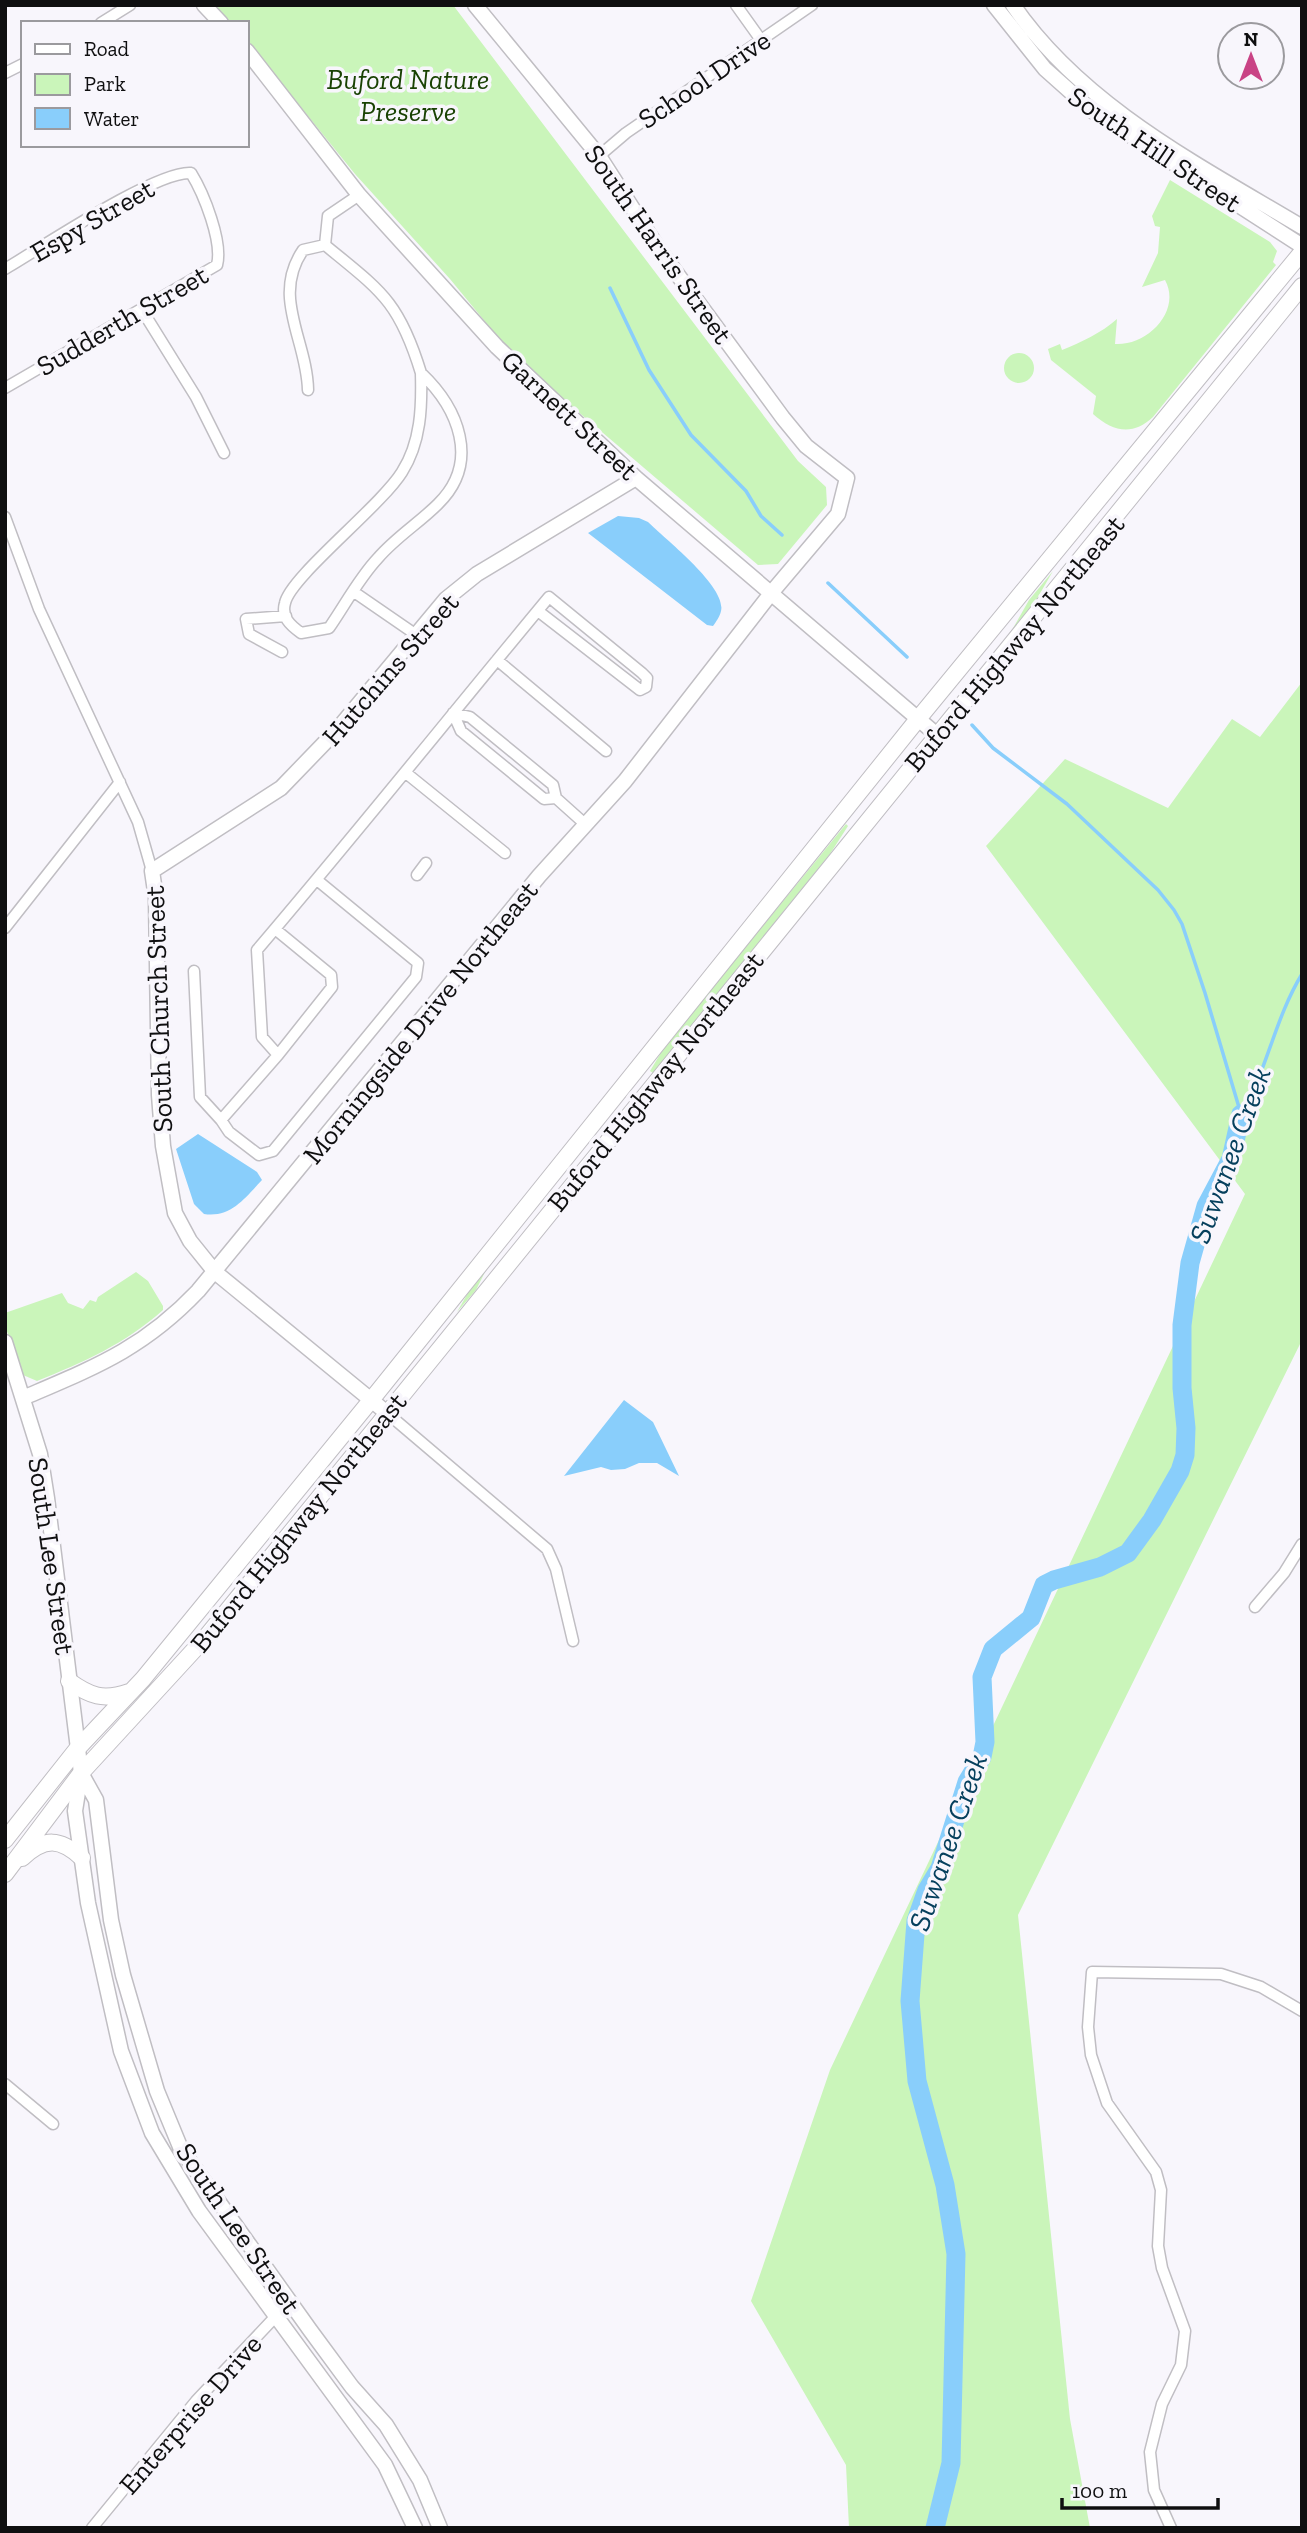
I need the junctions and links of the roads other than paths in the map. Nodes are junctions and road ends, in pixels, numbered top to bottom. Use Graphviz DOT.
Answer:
graph roads {
  1 [pos="130,5"];
  2 [pos="204,5"];
  3 [pos="475,5"];
  4 [pos="736,5"];
  5 [pos="812,5"];
  6 [pos="994,5"];
  7 [pos="1013,5"];
  8 [pos="104,21"];
  9 [pos="219,21"];
  10 [pos="761,40"];
  11 [pos="248,52"];
  12 [pos="21,65"];
  13 [pos="5,73"];
  14 [pos="599,156"];
  15 [pos="179,172"];
  16 [pos="359,195"];
  17 [pos="1302,227"];
  18 [pos="325,245"];
  19 [pos="1302,246"];
  20 [pos="1302,252"];
  21 [pos="5,269"];
  22 [pos="1302,286"];
  23 [pos="1302,298"];
  24 [pos="142,310"];
  25 [pos="1269,328"];
  26 [pos="421,373"];
  27 [pos="5,388"];
  28 [pos="308,390"];
  29 [pos="225,453"];
  30 [pos="636,478"];
  31 [pos="847,478"];
  32 [pos="5,517"];
  33 [pos="354,592"];
  34 [pos="772,592"];
  35 [pos="538,611"];
  36 [pos="286,616"];
  37 [pos="415,634"];
  38 [pos="606,643"];
  39 [pos="282,652"];
  40 [pos="596,656"];
  41 [pos="497,660"];
  42 [pos="453,713"];
  43 [pos="918,719"];
  44 [pos="937,735"];
  45 [pos="606,751"];
  46 [pos="513,752"];
  47 [pos="504,766"];
  48 [pos="406,774"];
  49 [pos="120,782"];
  50 [pos="555,798"];
  51 [pos="585,824"];
  52 [pos="505,853"];
  53 [pos="426,863"];
  54 [pos="152,871"];
  55 [pos="417,875"];
  56 [pos="317,880"];
  57 [pos="5,928"];
  58 [pos="275,929"];
  59 [pos="194,971"];
  60 [pos="278,1055"];
  61 [pos="221,1120"];
  62 [pos="215,1272"];
  63 [pos="5,1342"];
  64 [pos="23,1398"];
  65 [pos="372,1399"];
  66 [pos="387,1413"];
  67 [pos="1302,1544"];
  68 [pos="1255,1607"];
  69 [pos="573,1641"];
  70 [pos="69,1681"];
  71 [pos="131,1691"];
  72 [pos="77,1749"];
  73 [pos="81,1773"];
  74 [pos="5,1840"];
  75 [pos="82,1857"];
  76 [pos="6,1873"];
  77 [pos="1302,2011"];
  78 [pos="5,2084"];
  79 [pos="53,2124"];
  80 [pos="292,2305"];
  81 [pos="276,2316"];
  82 [pos="92,2528"];
  83 [pos="415,2528"];
  84 [pos="440,2528"];
  85 [pos="1171,2528"];
  1 -- 8 [label="street"];
  2 -- 9 [label="street"];
  3 -- 14 [label="street, South Harris Street"];
  4 -- 10 [label="street"];
  5 -- 10 [label="street, School Drive"];
  6 -- 19 [label="street, South Hill Street"];
  7 -- 17 [label="street, South Hill Street"];
  10 -- 14 [label="street, School Drive"];
  11 -- 16 [label="street, Garnett Street"];
  12 -- 13 [label="street"];
  14 -- 31 [label="street, South Harris Street"];
  15 -- 21 [label="street, Espy Street"];
  15 -- 24 [label="street, Sudderth Street"];
  16 -- 18 [label="street"];
  16 -- 30 [label="street, Garnett Street"];
  18 -- 26 [label="street"];
  18 -- 28 [label="street"];
  20 -- 43 [label="main road, Buford Highway Northeast"];
  22 -- 25 [label="main road, Buford Highway Northeast"];
  23 -- 25 [label="main road"];
  24 -- 27 [label="street, Sudderth Street"];
  24 -- 29 [label="street"];
  25 -- 44 [label="main road, Buford Highway Northeast"];
  26 -- 33 [label="street"];
  26 -- 36 [label="street"];
  30 -- 34 [label="street, Garnett Street"];
  30 -- 37 [label="street, Hutchins Street"];
  31 -- 34 [label="street, Morningside Drive Northeast"];
  32 -- 49 [label="street, South Church Street"];
  33 -- 36 [label="street"];
  33 -- 37 [label="street"];
  34 -- 43 [label="street, Garnett Street"];
  34 -- 51 [label="street, Morningside Drive Northeast"];
  35 -- 38 [label="street"];
  35 -- 40 [label="street"];
  35 -- 41 [label="street"];
  36 -- 39 [label="street"];
  37 -- 54 [label="street, Hutchins Street"];
  38 -- 40 [label="street"];
  38 -- 40 [label="street"];
  41 -- 42 [label="street"];
  41 -- 45 [label="street"];
  42 -- 46 [label="street"];
  42 -- 47 [label="street"];
  42 -- 48 [label="street"];
  43 -- 44 [label="street, Garnett Street"];
  43 -- 65 [label="main road, Buford Highway Northeast"];
  44 -- 66 [label="main road, Buford Highway Northeast"];
  46 -- 47 [label="street"];
  46 -- 50 [label="street"];
  47 -- 50 [label="street"];
  48 -- 52 [label="street"];
  48 -- 56 [label="street"];
  49 -- 54 [label="street, South Church Street"];
  49 -- 57 [label="street"];
  50 -- 51 [label="street"];
  51 -- 62 [label="street, Morningside Drive Northeast"];
  53 -- 55 [label="street"];
  54 -- 62 [label="street, South Church Street"];
  56 -- 58 [label="street"];
  56 -- 61 [label="street"];
  58 -- 60 [label="street"];
  58 -- 60 [label="street"];
  59 -- 61 [label="street"];
  60 -- 61 [label="street"];
  62 -- 64 [label="street, Morningside Drive Northeast"];
  62 -- 65 [label="street, South Church Street"];
  63 -- 64 [label="street, South Lee Street"];
  64 -- 70 [label="street, South Lee Street"];
  65 -- 66 [label="street, South Church Street"];
  65 -- 71 [label="main road, Buford Highway Northeast"];
  66 -- 69 [label="street"];
  66 -- 73 [label="main road, Buford Highway Northeast"];
  67 -- 68 [label="street"];
  70 -- 71 [label="main road"];
  70 -- 72 [label="street, South Lee Street"];
  71 -- 72 [label="main road, Buford Highway Northeast"];
  72 -- 73 [label="street, South Lee Street"];
  72 -- 74 [label="main road, Buford Highway Northeast"];
  73 -- 75 [label="street, South Lee Street"];
  73 -- 76 [label="main road, Buford Highway Northeast"];
  73 -- 80 [label="street, South Lee Street"];
  75 -- 76 [label="main road"];
  75 -- 81 [label="street, South Lee Street"];
  77 -- 85 [label="street"];
  78 -- 79 [label="street"];
  80 -- 81 [label="street, Enterprise Drive"];
  80 -- 84 [label="street, South Lee Street"];
  81 -- 82 [label="street, Enterprise Drive"];
  81 -- 83 [label="street, South Lee Street"];
}
